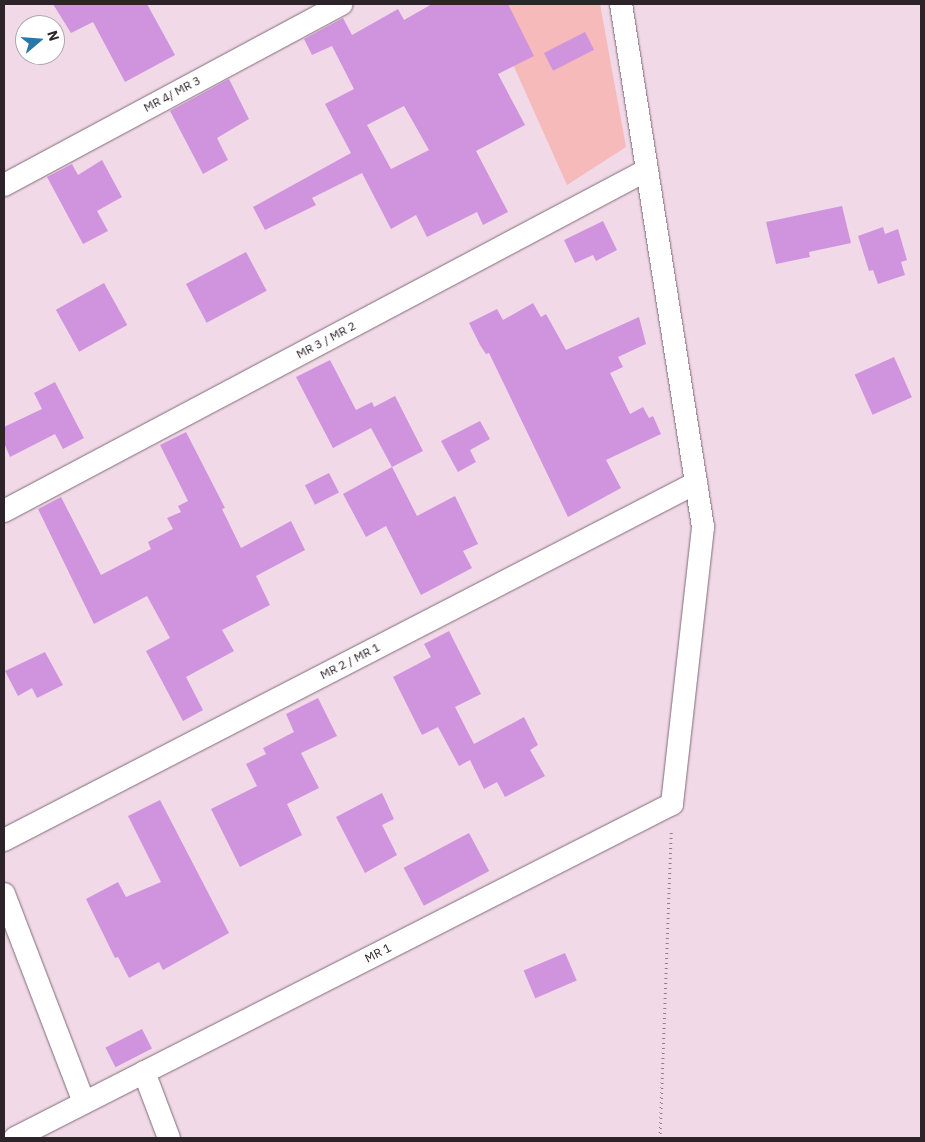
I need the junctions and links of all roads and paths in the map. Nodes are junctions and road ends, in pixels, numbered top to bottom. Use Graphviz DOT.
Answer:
graph roads {
  1 [pos="341,4"];
  2 [pos="621,4"];
  3 [pos="647,170"];
  4 [pos="4,185"];
  5 [pos="696,483"];
  6 [pos="4,510"];
  7 [pos="672,804"];
  8 [pos="4,840"];
  9 [pos="4,894"];
  10 [pos="144,1072"];
  11 [pos="84,1102"];
  12 [pos="15,1138"];
  13 [pos="169,1138"];
  14 [pos="660,1138"];
  1 -- 4 [label="street, MR 4/ MR 3"];
  2 -- 3 [label="street"];
  3 -- 5 [label="street"];
  3 -- 6 [label="street, MR 3 / MR 2"];
  5 -- 7 [label="street"];
  5 -- 8 [label="street, MR 2 / MR 1"];
  7 -- 10 [label="street, MR 1"];
  7 -- 14 [label="path"];
  9 -- 11 [label="street"];
  10 -- 11 [label="street, MR 1"];
  10 -- 13 [label="street"];
  11 -- 12 [label="street, MR 1"];
}
